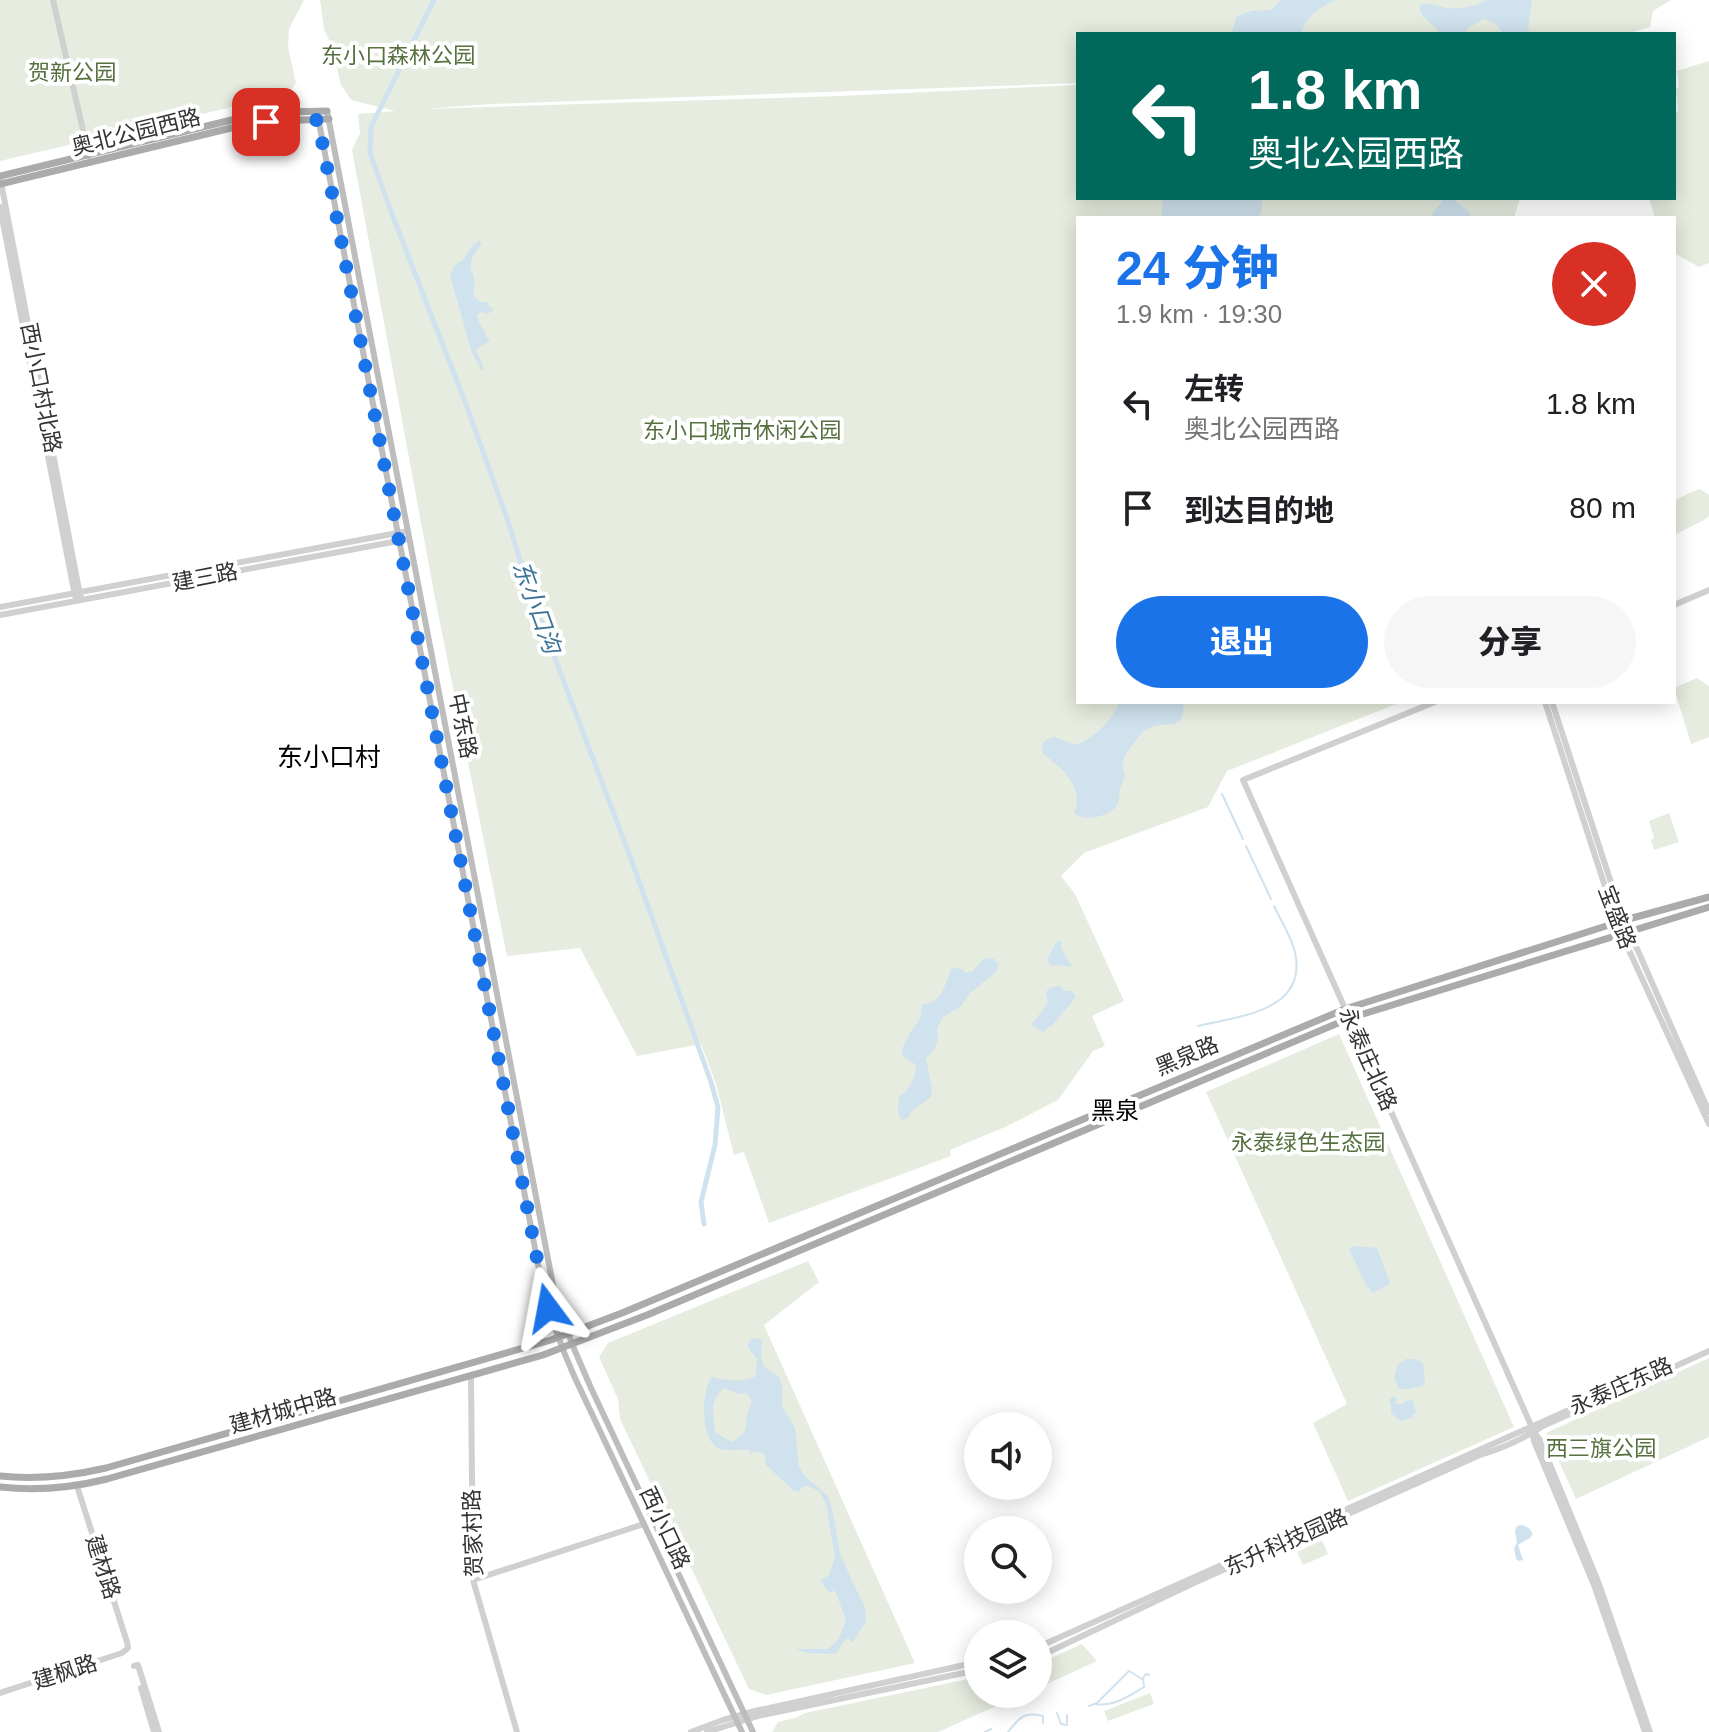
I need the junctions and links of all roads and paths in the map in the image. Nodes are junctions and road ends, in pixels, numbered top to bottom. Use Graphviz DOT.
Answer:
graph roads {
  1 [pos="53,0"];
  2 [pos="328,115"];
  3 [pos="317,116"];
  4 [pos="89,158"];
  5 [pos="0,180"];
  6 [pos="0,207"];
  7 [pos="408,535"];
  8 [pos="398,537"];
  9 [pos="1709,590"];
  10 [pos="78,597"];
  11 [pos="1676,604"];
  12 [pos="0,607"];
  13 [pos="0,615"];
  14 [pos="1430,704"];
  15 [pos="1546,704"];
  16 [pos="1553,704"];
  17 [pos="1709,897"];
  18 [pos="1709,907"];
  19 [pos="1621,922"];
  20 [pos="1626,934"];
  21 [pos="1345,1009"];
  22 [pos="1350,1018"];
  23 [pos="1709,1112"];
  24 [pos="1709,1124"];
  25 [pos="568,1334"];
  26 [pos="558,1338"];
  27 [pos="572,1344"];
  28 [pos="562,1348"];
  29 [pos="1709,1349"];
  30 [pos="471,1377"];
  31 [pos="267,1423"];
  32 [pos="248,1428"];
  33 [pos="1533,1430"];
  34 [pos="269,1434"];
  35 [pos="251,1439"];
  36 [pos="0,1476"];
  37 [pos="77,1486"];
  38 [pos="0,1487"];
  39 [pos="644,1524"];
  40 [pos="473,1580"];
  41 [pos="1052,1641"];
  42 [pos="128,1648"];
  43 [pos="1052,1650"];
  44 [pos="964,1665"];
  45 [pos="964,1673"];
  46 [pos="0,1693"];
  47 [pos="745,1716"];
  48 [pos="736,1719"];
  49 [pos="157,1732"];
  50 [pos="517,1732"];
  51 [pos="691,1732"];
  52 [pos="707,1732"];
  53 [pos="742,1732"];
  54 [pos="753,1732"];
  55 [pos="1648,1732"];
  1 -- 4 [label="street"];
  2 -- 3 [label="main road, 奥北公园西路"];
  2 -- 7 [label="main road, 中东路"];
  3 -- 4 [label="main road, 奥北公园西路"];
  3 -- 8 [label="main road, 中东路"];
  4 -- 5 [label="main road, 奥北公园西路"];
  5 -- 10 [label="street, 西小口村北路"];
  6 -- 10 [label="street, 西小口村北路"];
  7 -- 8 [label="street, 建三路"];
  7 -- 25 [label="main road, 中东路"];
  8 -- 10 [label="street, 建三路"];
  8 -- 26 [label="main road, 中东路"];
  9 -- 11 [label="street"];
  10 -- 12 [label="street, 建三路"];
  10 -- 13 [label="street, 建三路"];
  14 -- 21 [label="street, 永泰庄北路"];
  15 -- 19 [label="street, 宝盛路"];
  16 -- 19 [label="street, 宝盛路"];
  17 -- 19 [label="main road, 黑泉路"];
  18 -- 20 [label="main road, 黑泉路"];
  19 -- 20 [label="street, 宝盛路"];
  19 -- 21 [label="main road, 黑泉路"];
  20 -- 22 [label="main road, 黑泉路"];
  20 -- 23 [label="street, 宝盛路"];
  20 -- 24 [label="street, 宝盛路"];
  21 -- 22 [label="street, 永泰庄北路"];
  21 -- 25 [label="main road, 黑泉路"];
  22 -- 27 [label="main road, 黑泉路"];
  22 -- 33 [label="street, 永泰庄北路"];
  25 -- 26 [label="main road, 黑泉路"];
  25 -- 27 [label="main road, 中东路"];
  26 -- 28 [label="main road, 西小口路"];
  26 -- 31 [label="main road, 建材城中路"];
  27 -- 28 [label="main road, 建材城中路"];
  27 -- 47 [label="main road, 西小口路"];
  28 -- 30 [label="main road, 建材城中路"];
  28 -- 39 [label="main road, 西小口路"];
  29 -- 33 [label="street, 永泰庄东路"];
  30 -- 34 [label="main road, 建材城中路"];
  30 -- 40 [label="street, 贺家村路"];
  31 -- 32 [label="main road, 建材城中路"];
  31 -- 34 [label="main road"];
  32 -- 35 [label="main road"];
  32 -- 36 [label="main road, 建材城中路"];
  33 -- 41 [label="street, 东升科技园路"];
  33 -- 43 [label="street, 东升科技园路"];
  33 -- 55 [label="street, 永泰庄北路"];
  34 -- 35 [label="main road, 建材城中路"];
  35 -- 37 [label="main road, 建材城中路"];
  37 -- 38 [label="main road, 建材城中路"];
  37 -- 42 [label="street, 建材路"];
  39 -- 40 [label="street"];
  39 -- 48 [label="main road, 西小口路"];
  40 -- 50 [label="street, 贺家村路"];
  42 -- 46 [label="street, 建枫路"];
  44 -- 47 [label="street"];
  45 -- 47 [label="street"];
  47 -- 48 [label="street"];
  47 -- 54 [label="main road, 西小口路"];
  48 -- 51 [label="street"];
  48 -- 52 [label="street"];
  48 -- 53 [label="main road, 西小口路"];
  49 -- 49 [label="street"];
}
